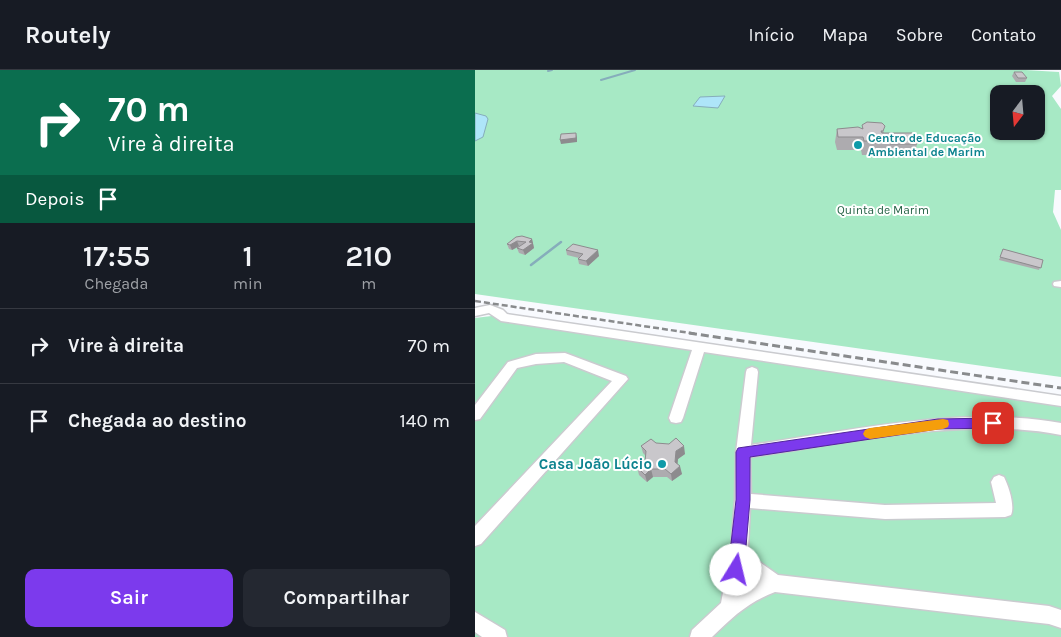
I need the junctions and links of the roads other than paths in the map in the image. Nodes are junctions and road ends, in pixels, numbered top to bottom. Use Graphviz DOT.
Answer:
graph roads {
  1 [pos="475,312"];
  2 [pos="699,347"];
  3 [pos="752,372"];
  4 [pos="1061,402"];
  5 [pos="475,415"];
  6 [pos="676,418"];
  7 [pos="1061,429"];
  8 [pos="743,452"];
  9 [pos="999,482"];
  10 [pos="743,500"];
  11 [pos="475,538"];
  12 [pos="739,551"];
  13 [pos="775,583"];
  14 [pos="729,608"];
  15 [pos="1061,618"];
  16 [pos="475,621"];
  17 [pos="498,637"];
  18 [pos="699,637"];
  1 -- 2 [label="street"];
  2 -- 4 [label="street"];
  2 -- 6 [label="street"];
  3 -- 8 [label="street"];
  5 -- 11 [label="street"];
  7 -- 8 [label="street"];
  8 -- 10 [label="street"];
  9 -- 10 [label="street"];
  10 -- 12 [label="street"];
  12 -- 13 [label="street"];
  12 -- 14 [label="street"];
  13 -- 14 [label="street"];
  13 -- 15 [label="street"];
  14 -- 18 [label="street"];
  16 -- 17 [label="street"];
}
